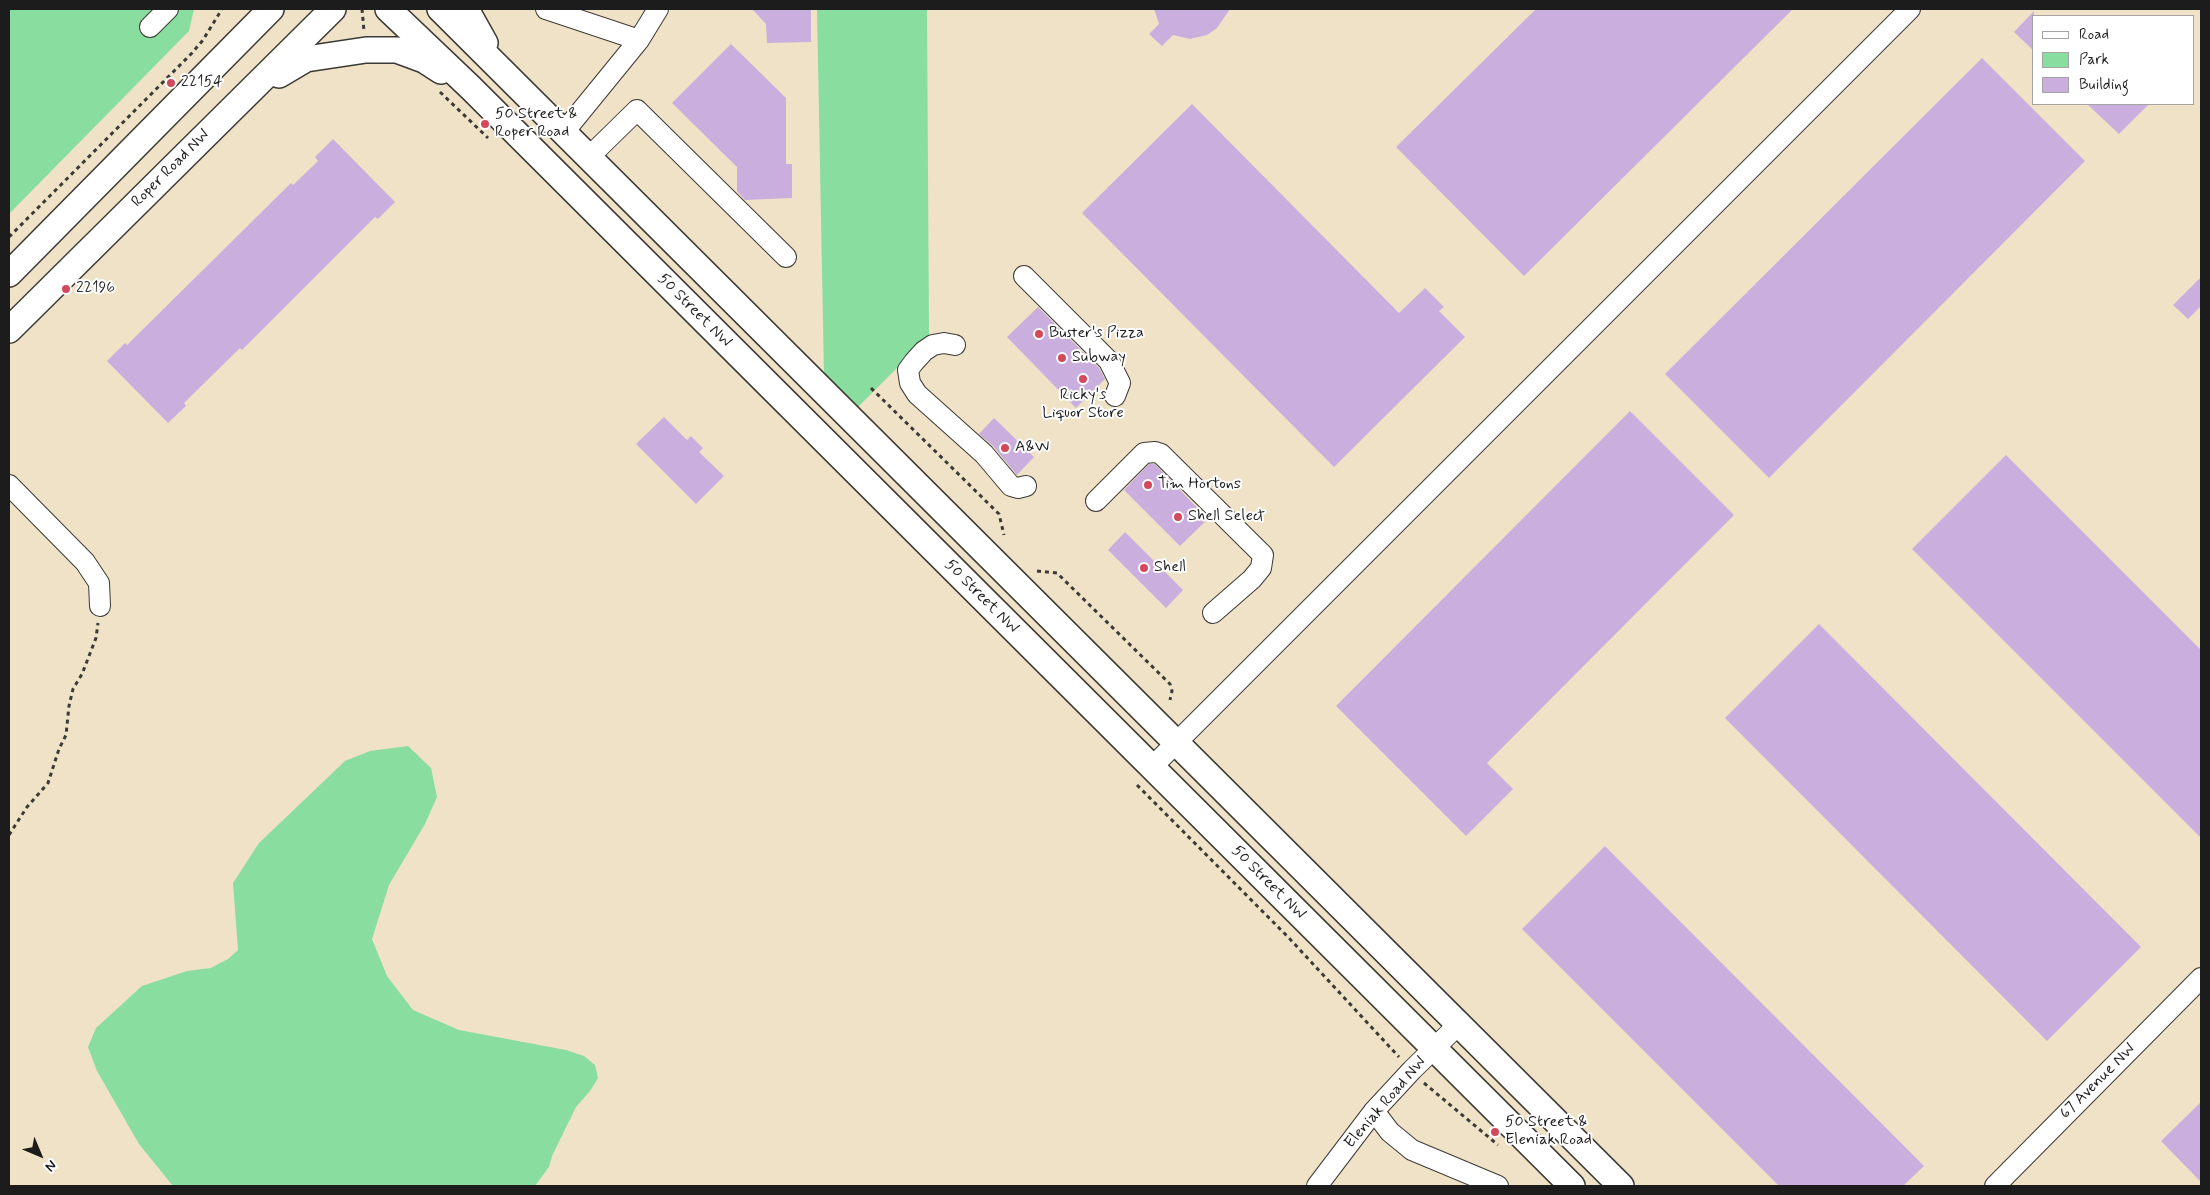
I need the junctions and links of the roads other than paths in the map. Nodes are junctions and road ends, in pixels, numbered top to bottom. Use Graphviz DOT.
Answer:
graph roads {
  1 [pos="168,9"];
  2 [pos="243,9"];
  3 [pos="271,9"];
  4 [pos="333,9"];
  5 [pos="388,9"];
  6 [pos="440,9"];
  7 [pos="466,9"];
  8 [pos="546,9"];
  9 [pos="658,9"];
  10 [pos="1910,9"];
  11 [pos="150,27"];
  12 [pos="639,40"];
  13 [pos="499,67"];
  14 [pos="210,68"];
  15 [pos="471,88"];
  16 [pos="246,94"];
  17 [pos="564,132"];
  18 [pos="589,157"];
  19 [pos="786,257"];
  20 [pos="9,274"];
  21 [pos="1024,276"];
  22 [pos="9,330"];
  23 [pos="956,346"];
  24 [pos="1115,396"];
  25 [pos="9,485"];
  26 [pos="1026,486"];
  27 [pos="1096,501"];
  28 [pos="100,606"];
  29 [pos="1213,614"];
  30 [pos="1177,742"];
  31 [pos="1152,767"];
  32 [pos="2201,978"];
  33 [pos="1459,1024"];
  34 [pos="1433,1048"];
  35 [pos="1374,1111"];
  36 [pos="1317,1186"];
  37 [pos="1498,1186"];
  38 [pos="1572,1186"];
  39 [pos="1621,1186"];
  40 [pos="1995,1186"];
  1 -- 11 [label="street"];
  2 -- 14 [label="main road"];
  3 -- 14 [label="main road"];
  4 -- 16 [label="main road, Roper Road NW"];
  5 -- 15 [label="main road, 50 Street NW"];
  6 -- 13 [label="main road"];
  7 -- 13 [label="main road"];
  8 -- 12 [label="street"];
  9 -- 12 [label="street"];
  10 -- 30 [label="street"];
  12 -- 17 [label="street"];
  13 -- 17 [label="main road"];
  14 -- 20 [label="main road"];
  15 -- 16 [label="main road"];
  15 -- 31 [label="main road, 50 Street NW"];
  16 -- 22 [label="main road, Roper Road NW"];
  17 -- 18 [label="main road"];
  18 -- 19 [label="street"];
  18 -- 30 [label="main road"];
  21 -- 24 [label="street"];
  23 -- 26 [label="street"];
  25 -- 28 [label="street"];
  27 -- 29 [label="street"];
  30 -- 31 [label="street"];
  30 -- 33 [label="main road"];
  31 -- 34 [label="main road, 50 Street NW"];
  32 -- 40 [label="street, 67 Avenue NW"];
  33 -- 34 [label="street, Eleniak Road NW"];
  33 -- 39 [label="main road"];
  34 -- 35 [label="street, Eleniak Road NW"];
  34 -- 38 [label="main road, 50 Street NW"];
  35 -- 36 [label="street, Eleniak Road NW"];
  35 -- 37 [label="street"];
}
